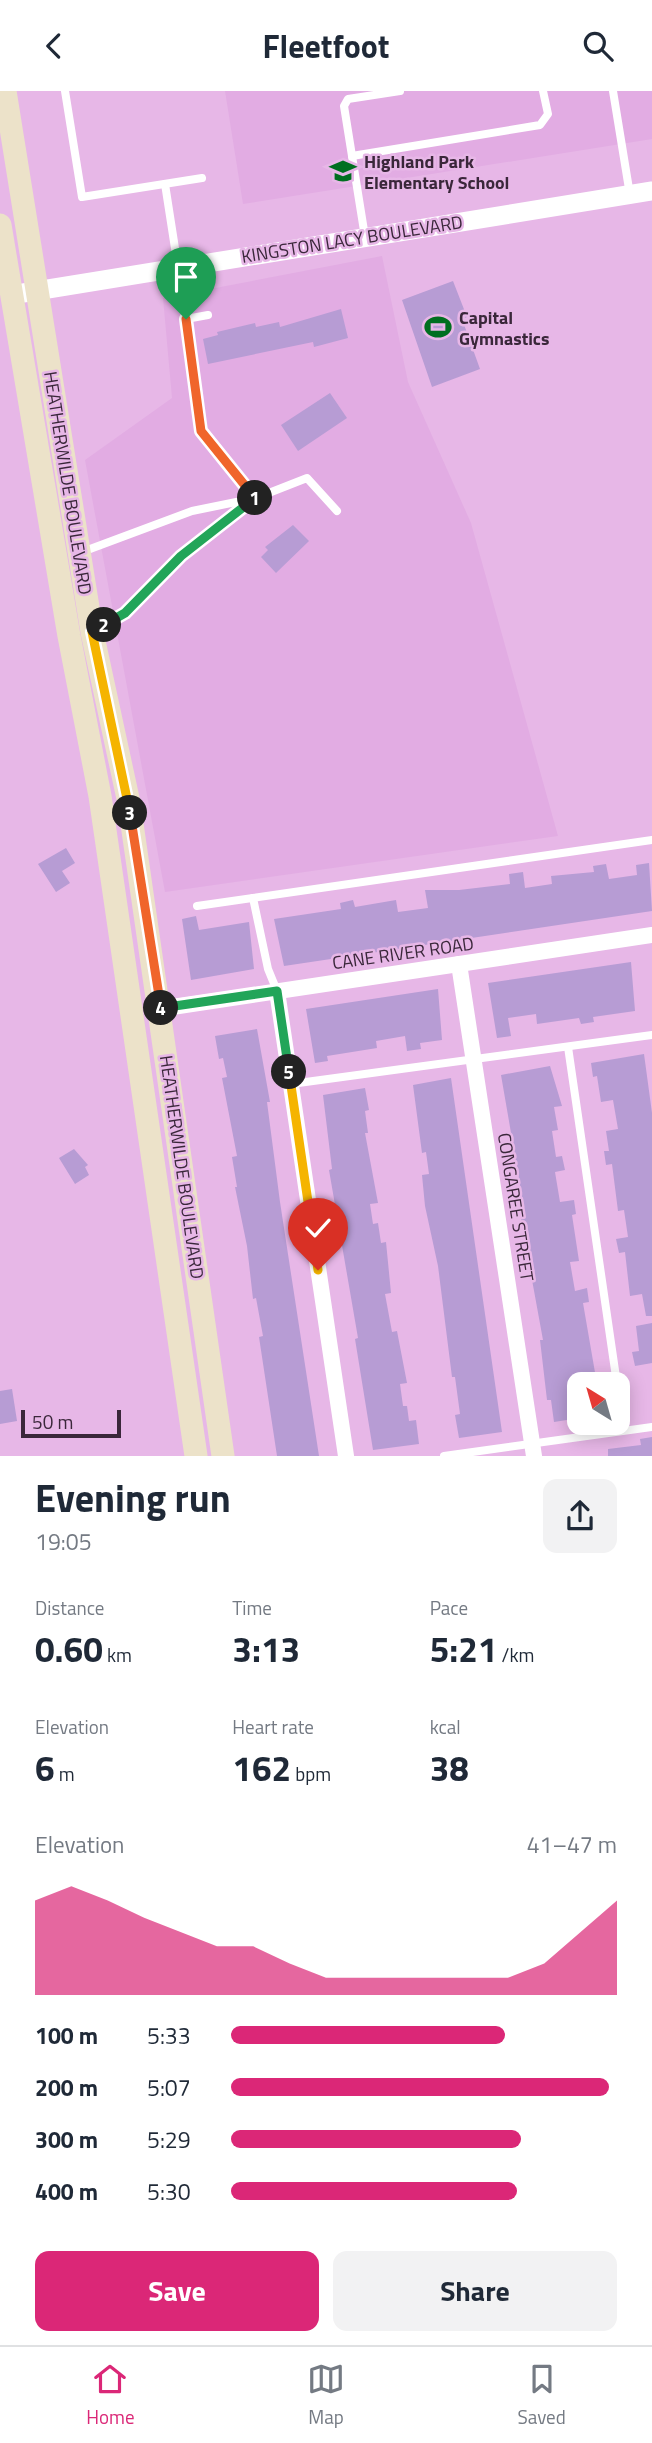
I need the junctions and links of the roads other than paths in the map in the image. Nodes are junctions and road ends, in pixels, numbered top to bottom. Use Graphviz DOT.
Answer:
graph roads {
  1 [pos="5,91"];
  2 [pos="65,91"];
  3 [pos="400,91"];
  4 [pos="543,91"];
  5 [pos="613,91"];
  6 [pos="352,156"];
  7 [pos="202,178"];
  8 [pos="165,184"];
  9 [pos="652,191"];
  10 [pos="630,195"];
  11 [pos="0,225"];
  12 [pos="365,237"];
  13 [pos="181,267"];
  14 [pos="36,290"];
  15 [pos="11,295"];
  16 [pos="208,315"];
  17 [pos="186,319"];
  18 [pos="256,498"];
  19 [pos="337,511"];
  20 [pos="79,553"];
  21 [pos="92,632"];
  22 [pos="69,636"];
  23 [pos="652,840"];
  24 [pos="253,898"];
  25 [pos="197,906"];
  26 [pos="651,939"];
  27 [pos="459,964"];
  28 [pos="277,991"];
  29 [pos="159,1009"];
  30 [pos="652,1035"];
  31 [pos="568,1047"];
  32 [pos="474,1059"];
  33 [pos="291,1084"];
  34 [pos="615,1372"];
  35 [pos="652,1427"];
  36 [pos="630,1430"];
  37 [pos="603,1435"];
  38 [pos="533,1450"];
  39 [pos="196,1456"];
  40 [pos="223,1456"];
  41 [pos="346,1456"];
  42 [pos="444,1456"];
  1 -- 14 [label="main road, HEATHERWILDE BOULEVARD"];
  2 -- 8 [label="lane"];
  3 -- 6 [label="lane"];
  4 -- 6 [label="lane"];
  5 -- 10 [label="lane"];
  6 -- 12 [label="lane"];
  7 -- 8 [label="lane"];
  8 -- 13 [label="lane"];
  9 -- 10 [label="street, KINGSTON LACY BOULEVARD"];
  10 -- 12 [label="street, KINGSTON LACY BOULEVARD"];
  11 -- 15 [label="main road, HEATHERWILDE BOULEVARD"];
  12 -- 13 [label="street, KINGSTON LACY BOULEVARD"];
  13 -- 14 [label="street, KINGSTON LACY BOULEVARD"];
  13 -- 17 [label="lane"];
  14 -- 15 [label="street, KINGSTON LACY BOULEVARD"];
  14 -- 20 [label="main road, HEATHERWILDE BOULEVARD"];
  15 -- 22 [label="main road, HEATHERWILDE BOULEVARD"];
  16 -- 17 [label="lane"];
  17 -- 18 [label="lane"];
  18 -- 19 [label="lane"];
  18 -- 20 [label="lane"];
  18 -- 21 [label="lane"];
  20 -- 21 [label="main road, HEATHERWILDE BOULEVARD"];
  21 -- 22 [label="main road"];
  21 -- 29 [label="main road, HEATHERWILDE BOULEVARD"];
  22 -- 39 [label="main road, HEATHERWILDE BOULEVARD"];
  23 -- 24 [label="lane"];
  24 -- 25 [label="lane"];
  24 -- 28 [label="lane"];
  26 -- 27 [label="street, CANE RIVER ROAD"];
  27 -- 28 [label="street, CANE RIVER ROAD"];
  27 -- 32 [label="street, CONGAREE STREET"];
  28 -- 29 [label="street, CANE RIVER ROAD"];
  28 -- 33 [label="street"];
  29 -- 40 [label="main road, HEATHERWILDE BOULEVARD"];
  30 -- 31 [label="lane"];
  31 -- 32 [label="lane"];
  31 -- 34 [label="lane"];
  32 -- 33 [label="lane"];
  32 -- 38 [label="street, CONGAREE STREET"];
  33 -- 41 [label="street"];
  35 -- 36 [label="lane"];
  37 -- 38 [label="lane"];
  38 -- 42 [label="lane"];
}
